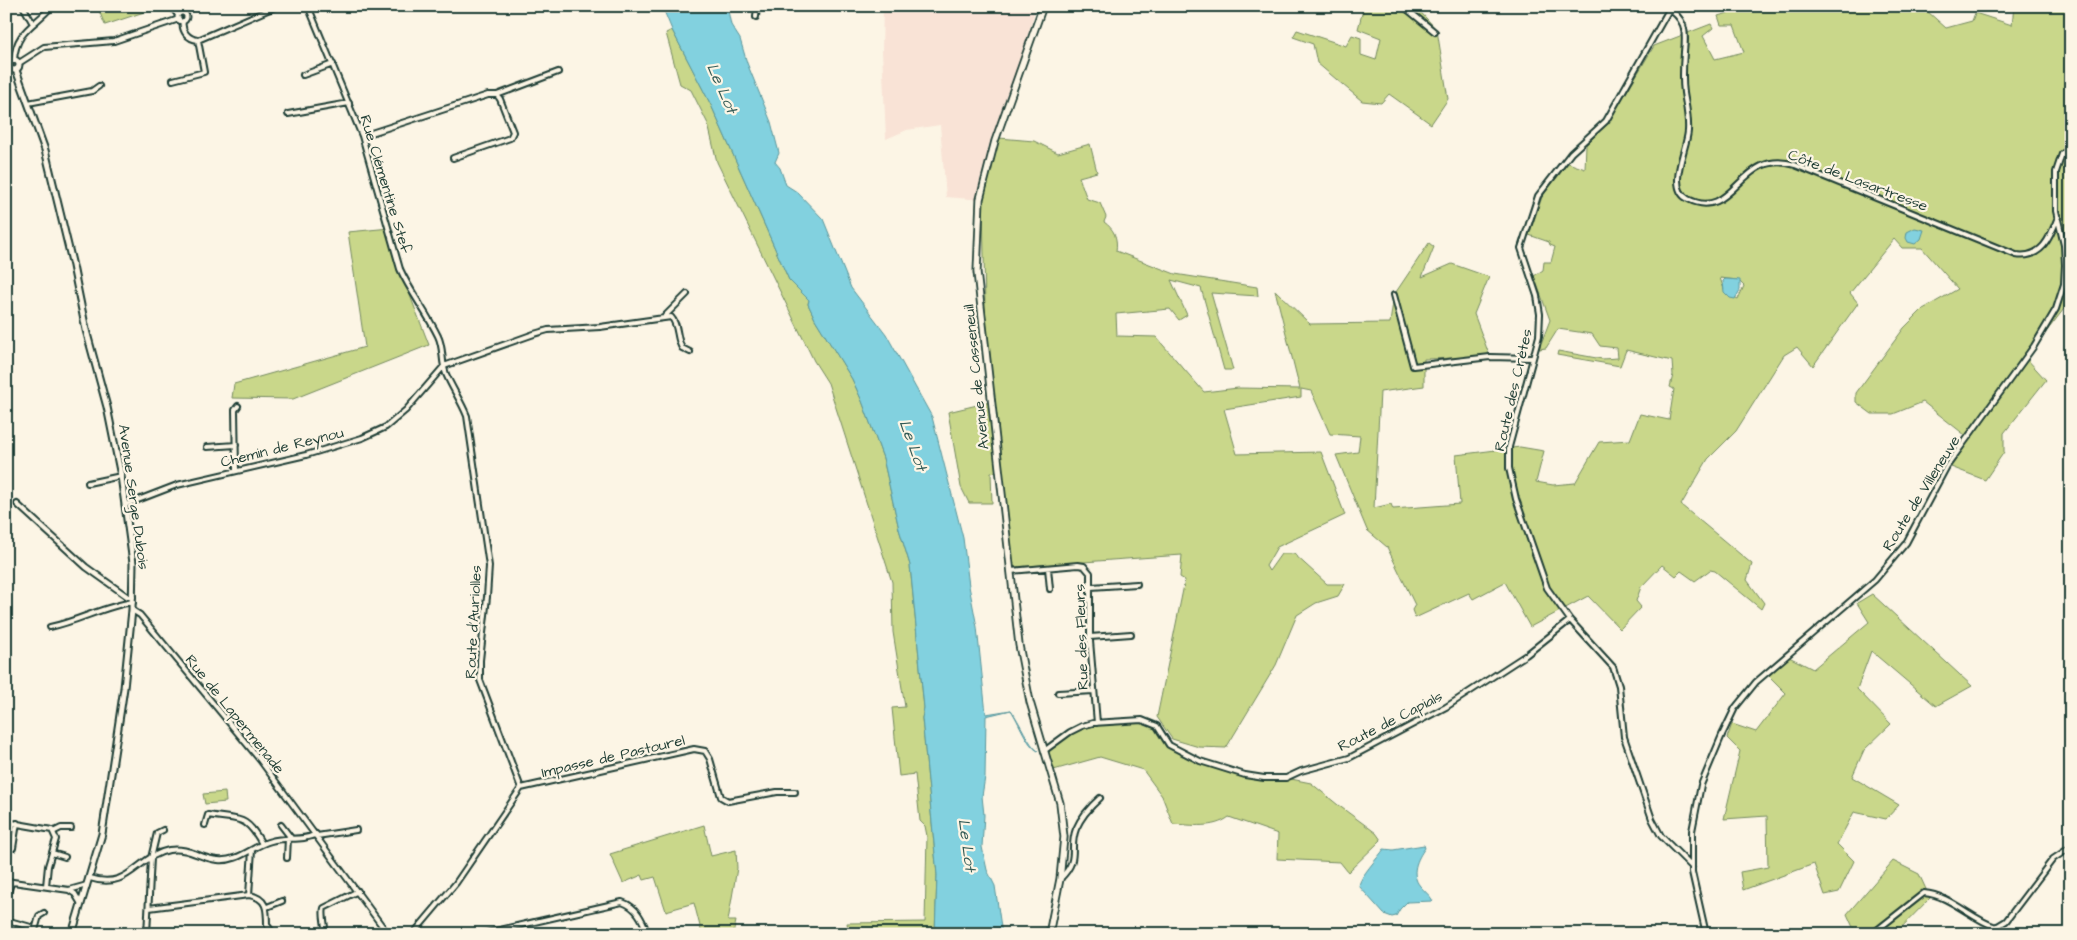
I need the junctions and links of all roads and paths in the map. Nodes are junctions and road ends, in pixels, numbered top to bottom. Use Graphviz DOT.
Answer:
graph roads {
  1 [pos="23,6"];
  2 [pos="52,6"];
  3 [pos="171,6"];
  4 [pos="277,6"];
  5 [pos="308,6"];
  6 [pos="757,6"];
  7 [pos="1043,6"];
  8 [pos="1403,6"];
  9 [pos="1668,7"];
  10 [pos="756,17"];
  11 [pos="180,19"];
  12 [pos="32,22"];
  13 [pos="1435,32"];
  14 [pos="198,40"];
  15 [pos="13,64"];
  16 [pos="333,64"];
  17 [pos="558,72"];
  18 [pos="6,75"];
  19 [pos="303,75"];
  20 [pos="173,80"];
  21 [pos="99,86"];
  22 [pos="497,95"];
  23 [pos="28,103"];
  24 [pos="349,103"];
  25 [pos="288,114"];
  26 [pos="362,136"];
  27 [pos="2071,148"];
  28 [pos="453,158"];
  29 [pos="2058,217"];
  30 [pos="687,294"];
  31 [pos="1394,295"];
  32 [pos="665,316"];
  33 [pos="690,352"];
  34 [pos="1533,358"];
  35 [pos="444,366"];
  36 [pos="238,406"];
  37 [pos="236,445"];
  38 [pos="207,447"];
  39 [pos="236,470"];
  40 [pos="121,476"];
  41 [pos="88,483"];
  42 [pos="17,504"];
  43 [pos="125,505"];
  44 [pos="1048,568"];
  45 [pos="1010,571"];
  46 [pos="1137,584"];
  47 [pos="1091,587"];
  48 [pos="1050,589"];
  49 [pos="133,599"];
  50 [pos="132,610"];
  51 [pos="1570,620"];
  52 [pos="50,626"];
  53 [pos="1131,634"];
  54 [pos="1090,637"];
  55 [pos="1094,691"];
  56 [pos="1058,693"];
  57 [pos="1097,723"];
  58 [pos="1044,751"];
  59 [pos="521,788"];
  60 [pos="795,792"];
  61 [pos="1100,798"];
  62 [pos="6,822"];
  63 [pos="17,823"];
  64 [pos="205,825"];
  65 [pos="281,825"];
  66 [pos="71,828"];
  67 [pos="163,830"];
  68 [pos="356,830"];
  69 [pos="53,832"];
  70 [pos="316,835"];
  71 [pos="290,838"];
  72 [pos="262,844"];
  73 [pos="2071,847"];
  74 [pos="13,848"];
  75 [pos="252,850"];
  76 [pos="52,853"];
  77 [pos="65,857"];
  78 [pos="151,858"];
  79 [pos="288,858"];
  80 [pos="1692,867"];
  81 [pos="90,878"];
  82 [pos="1060,879"];
  83 [pos="8,882"];
  84 [pos="87,885"];
  85 [pos="46,886"];
  86 [pos="69,890"];
  87 [pos="358,891"];
  88 [pos="249,895"];
  89 [pos="6,898"];
  90 [pos="282,900"];
  91 [pos="81,904"];
  92 [pos="268,907"];
  93 [pos="149,908"];
  94 [pos="44,914"];
  95 [pos="6,920"];
  96 [pos="270,929"];
  97 [pos="72,934"];
  98 [pos="147,934"];
  99 [pos="319,934"];
  100 [pos="388,934"];
  101 [pos="413,934"];
  102 [pos="482,934"];
  103 [pos="648,934"];
  104 [pos="1049,934"];
  105 [pos="1706,934"];
  106 [pos="1872,934"];
  1 -- 12 [label="street"];
  2 -- 12 [label="street"];
  3 -- 11 [label="street"];
  4 -- 14 [label="street"];
  5 -- 16 [label="street, Rue Clémentine Stef"];
  6 -- 10 [label="street"];
  7 -- 45 [label="main road, Avenue de Casseneuil"];
  8 -- 13 [label="street"];
  9 -- 29 [label="street, Côte de Lasartresse"];
  9 -- 34 [label="street, Route des Crètes"];
  11 -- 14 [label="street"];
  11 -- 15 [label="street"];
  12 -- 15 [label="street"];
  14 -- 20 [label="street"];
  15 -- 18 [label="street"];
  15 -- 23 [label="street, Avenue Serge Dubois"];
  16 -- 19 [label="street"];
  16 -- 24 [label="street, Rue Clémentine Stef"];
  17 -- 22 [label="street"];
  21 -- 23 [label="street"];
  22 -- 26 [label="street"];
  22 -- 28 [label="street"];
  23 -- 40 [label="street, Avenue Serge Dubois"];
  24 -- 25 [label="street"];
  24 -- 26 [label="street, Rue Clémentine Stef"];
  26 -- 35 [label="street, Rue Clémentine Stef"];
  27 -- 29 [label="street, Route de Villeneuve"];
  29 -- 80 [label="street, Route de Villeneuve"];
  30 -- 32 [label="street"];
  31 -- 34 [label="street"];
  32 -- 33 [label="street"];
  32 -- 35 [label="street"];
  34 -- 51 [label="street, Route des Crètes"];
  35 -- 39 [label="street, Chemin de Reynou"];
  35 -- 59 [label="street, Route d'Auriolles"];
  36 -- 37 [label="street"];
  37 -- 38 [label="street"];
  37 -- 39 [label="street"];
  39 -- 43 [label="street, Chemin de Reynou"];
  40 -- 41 [label="street"];
  40 -- 43 [label="street, Avenue Serge Dubois"];
  42 -- 49 [label="street"];
  43 -- 49 [label="street, Avenue Serge Dubois"];
  44 -- 45 [label="street, Rue des Fleurs"];
  44 -- 47 [label="street, Rue des Fleurs"];
  44 -- 48 [label="street"];
  45 -- 58 [label="main road, Avenue de Casseneuil"];
  46 -- 47 [label="street"];
  47 -- 54 [label="street, Rue des Fleurs"];
  49 -- 50 [label="street, Avenue Serge Dubois"];
  49 -- 52 [label="street"];
  50 -- 70 [label="street, Rue de Lapermenade"];
  50 -- 81 [label="street, Avenue Serge Dubois"];
  51 -- 57 [label="street, Route de Capials"];
  51 -- 80 [label="street, Route des Crètes"];
  53 -- 54 [label="street"];
  54 -- 55 [label="street, Rue des Fleurs"];
  55 -- 56 [label="street"];
  55 -- 57 [label="street, Rue des Fleurs"];
  57 -- 58 [label="street, Route de Capials"];
  58 -- 82 [label="main road, Avenue de Casseneuil"];
  59 -- 60 [label="street, Impasse de Pastourel"];
  59 -- 101 [label="street"];
  61 -- 82 [label="street"];
  62 -- 63 [label="street"];
  63 -- 69 [label="street"];
  63 -- 74 [label="street"];
  64 -- 72 [label="street"];
  65 -- 71 [label="street"];
  66 -- 69 [label="street"];
  67 -- 78 [label="street"];
  68 -- 70 [label="street"];
  69 -- 76 [label="street"];
  70 -- 71 [label="street"];
  70 -- 87 [label="street, Rue de Lapermenade"];
  71 -- 72 [label="street"];
  71 -- 79 [label="street"];
  72 -- 75 [label="street"];
  73 -- 106 [label="street"];
  75 -- 78 [label="street"];
  75 -- 88 [label="street"];
  76 -- 77 [label="street"];
  76 -- 85 [label="street"];
  78 -- 81 [label="street"];
  78 -- 93 [label="street"];
  80 -- 105 [label="street, Route de Villeneuve"];
  81 -- 84 [label="street, Avenue Serge Dubois"];
  82 -- 104 [label="main road, Avenue de Casseneuil"];
  83 -- 85 [label="street"];
  83 -- 89 [label="street"];
  84 -- 86 [label="street"];
  84 -- 91 [label="street, Avenue Serge Dubois"];
  85 -- 86 [label="street"];
  86 -- 91 [label="street"];
  87 -- 99 [label="street"];
  87 -- 100 [label="street, Rue de Lapermenade"];
  88 -- 92 [label="street"];
  88 -- 93 [label="street"];
  90 -- 92 [label="street"];
  91 -- 97 [label="street, Avenue Serge Dubois"];
  92 -- 96 [label="street"];
  93 -- 98 [label="street"];
  94 -- 95 [label="street"];
  102 -- 103 [label="street"];
}
